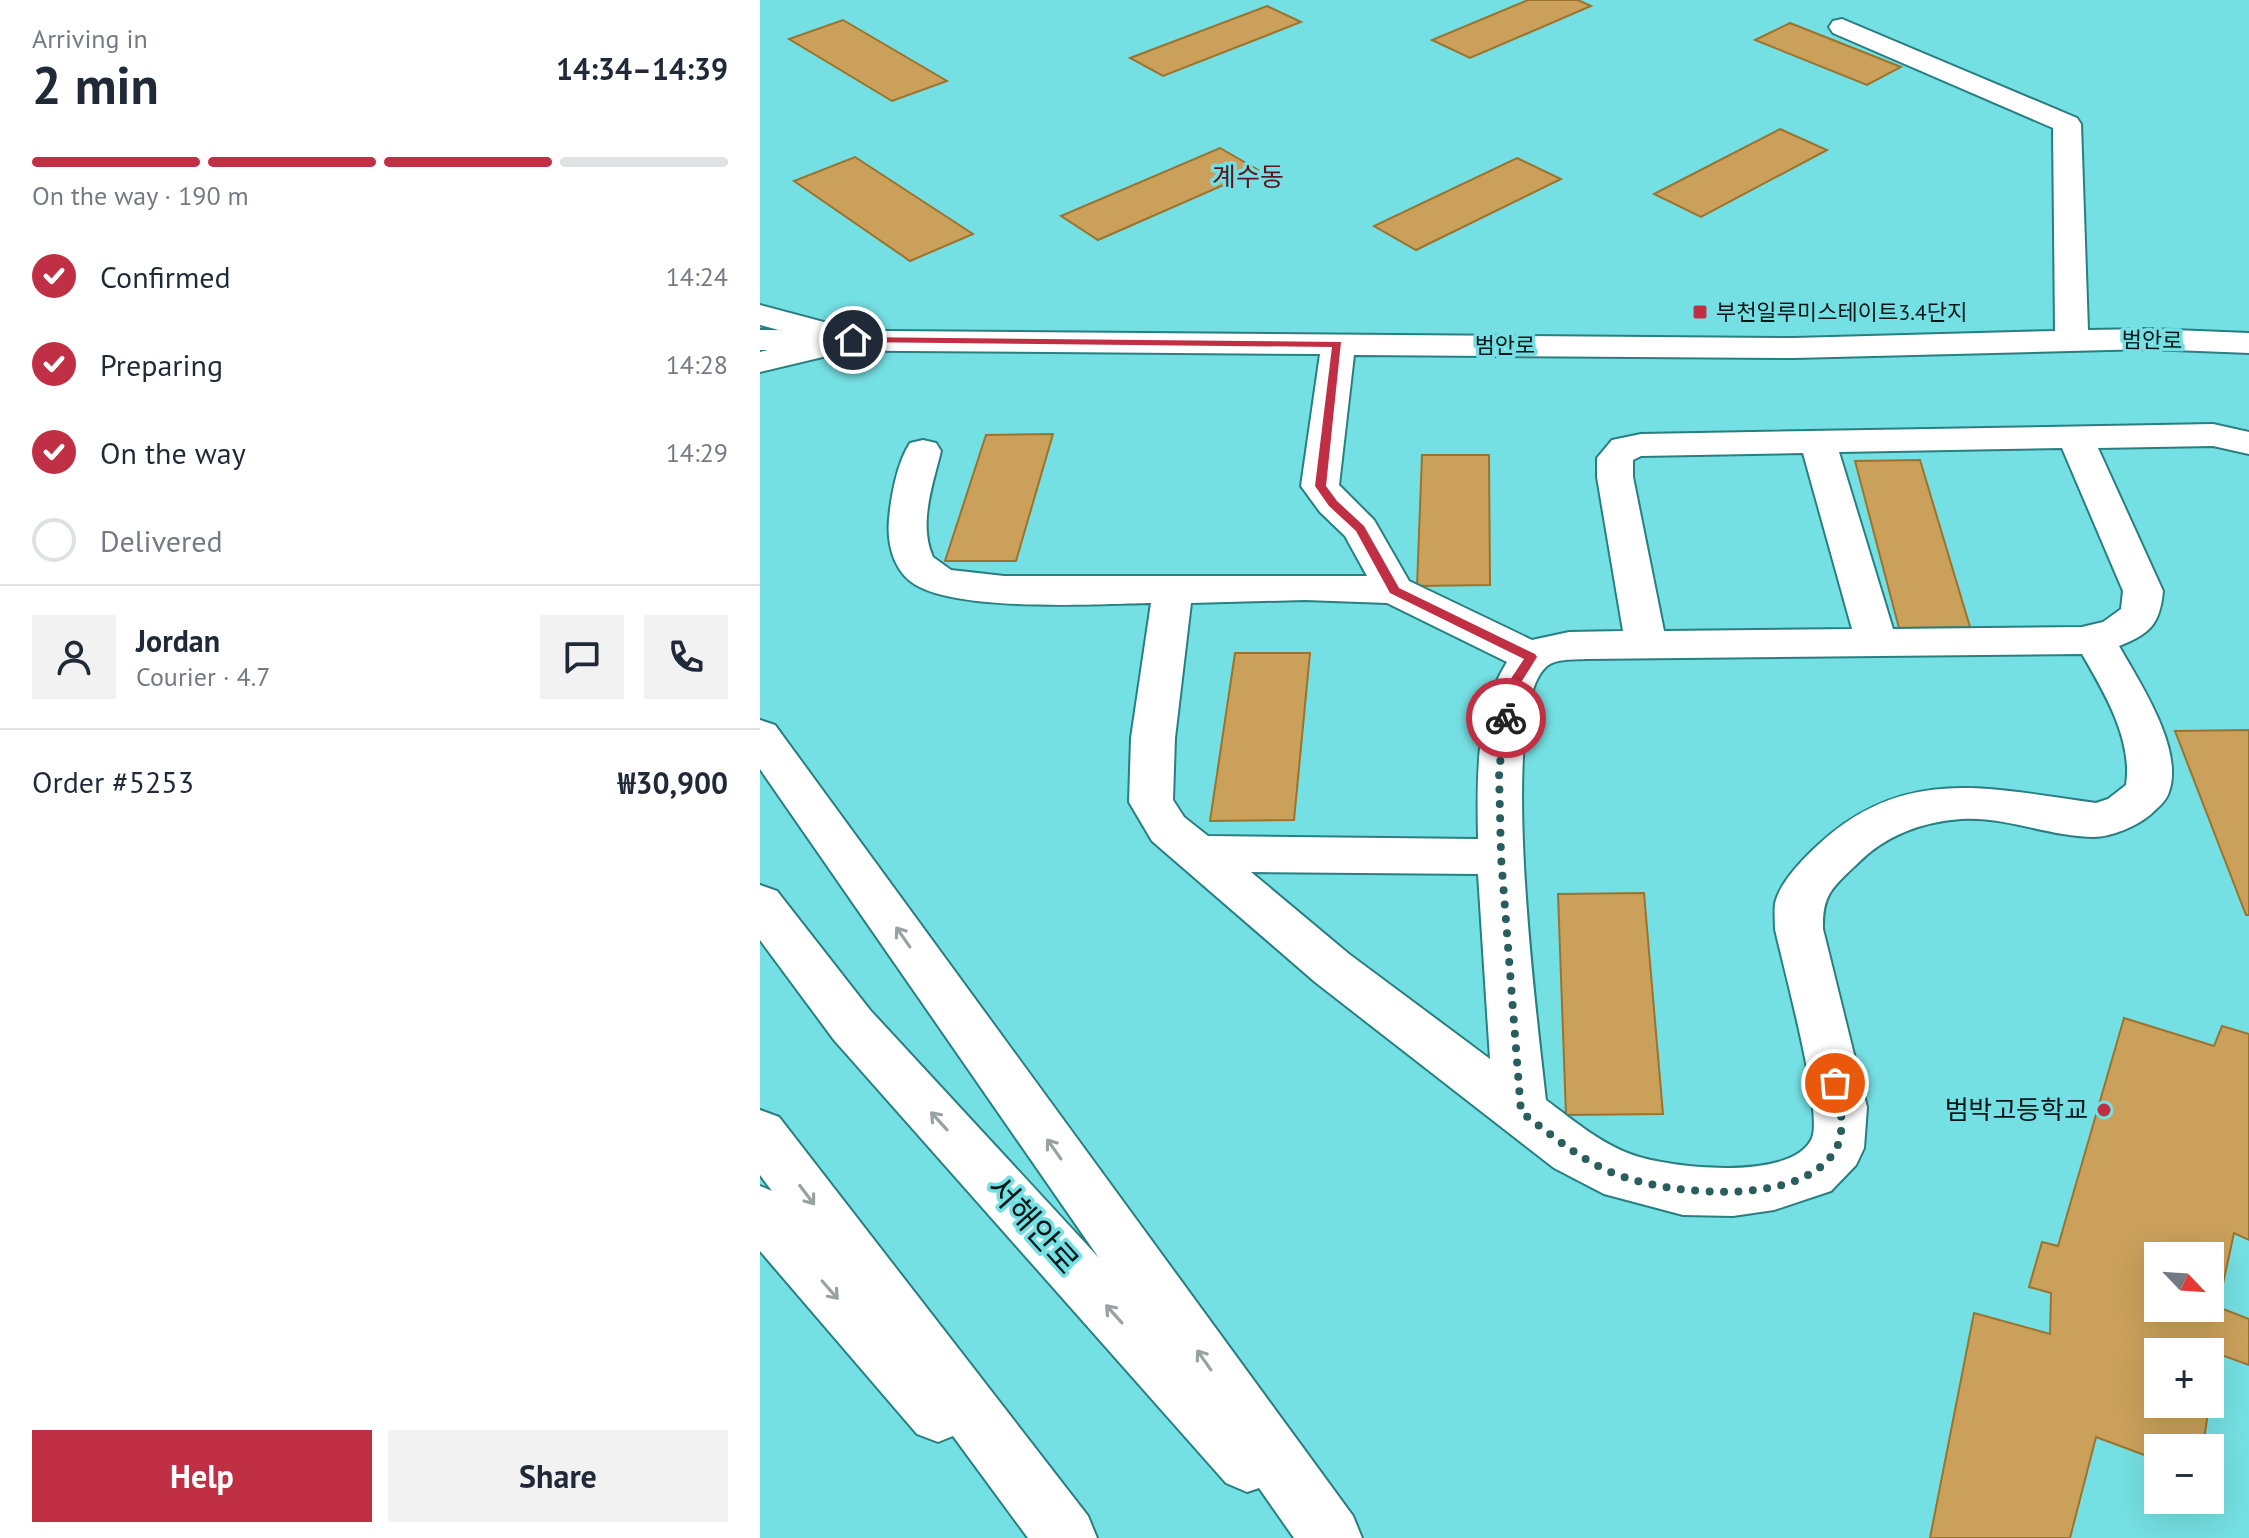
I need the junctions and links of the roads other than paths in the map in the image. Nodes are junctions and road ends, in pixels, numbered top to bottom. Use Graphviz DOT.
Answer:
graph roads {
  1 [pos="1842,27"];
  2 [pos="760,315"];
  3 [pos="760,340"];
  4 [pos="853,340"];
  5 [pos="2072,341"];
  6 [pos="2249,343"];
  7 [pos="1338,344"];
  8 [pos="760,362"];
  9 [pos="2076,439"];
  10 [pos="1818,442"];
  11 [pos="2249,443"];
  12 [pos="923,451"];
  13 [pos="1173,590"];
  14 [pos="1394,590"];
  15 [pos="2095,640"];
  16 [pos="1877,644"];
  17 [pos="1646,645"];
  18 [pos="1531,657"];
  19 [pos="760,736"];
  20 [pos="1198,854"];
  21 [pos="1501,857"];
  22 [pos="760,904"];
  23 [pos="1521,1112"];
  24 [pos="760,1133"];
  25 [pos="760,1211"];
  26 [pos="1045,1538"];
  27 [pos="1066,1538"];
  28 [pos="1316,1538"];
  29 [pos="1331,1538"];
  1 -- 5 [label="street"];
  2 -- 4 [label="street"];
  3 -- 4 [label="street, 범안로"];
  4 -- 7 [label="street, 범안로"];
  4 -- 8 [label="street"];
  5 -- 6 [label="street, 범안로"];
  5 -- 7 [label="street, 범안로"];
  7 -- 14 [label="street"];
  9 -- 10 [label="street"];
  9 -- 11 [label="street"];
  9 -- 15 [label="street"];
  10 -- 16 [label="street"];
  10 -- 17 [label="street"];
  12 -- 13 [label="street"];
  13 -- 14 [label="street"];
  13 -- 20 [label="street"];
  14 -- 18 [label="street"];
  15 -- 16 [label="street"];
  15 -- 23 [label="street"];
  16 -- 17 [label="street"];
  17 -- 18 [label="street"];
  18 -- 21 [label="street"];
  29 -- 19 [label="street, one-way"];
  20 -- 21 [label="street"];
  20 -- 23 [label="street"];
  21 -- 23 [label="street"];
  28 -- 22 [label="street, 서해안로, one-way"];
  24 -- 27 [label="street, one-way"];
  25 -- 26 [label="street, one-way"];
}
